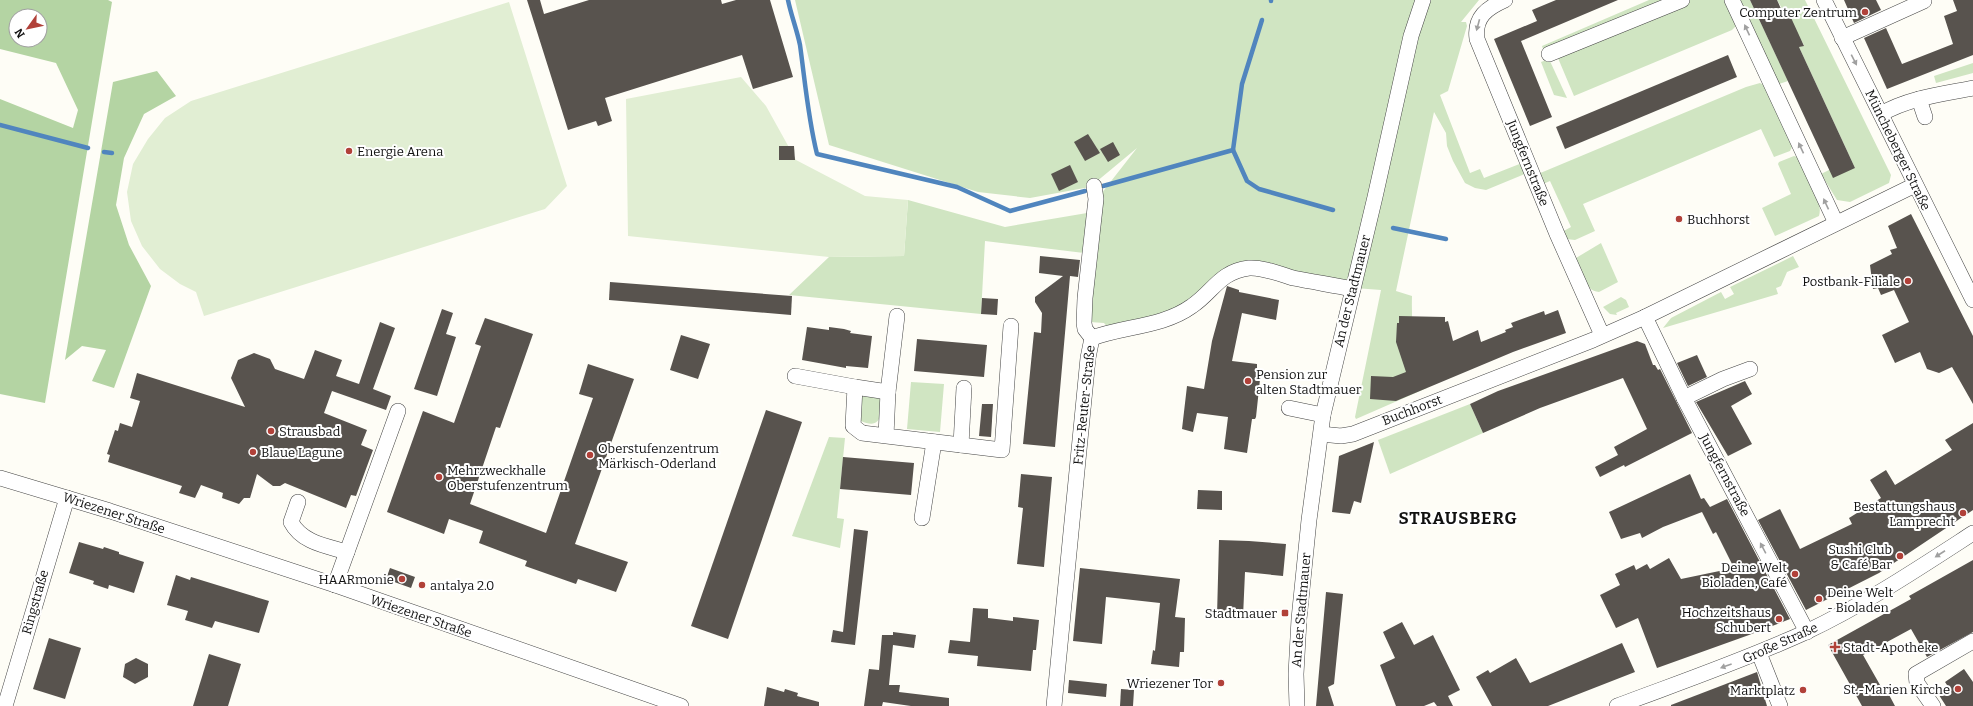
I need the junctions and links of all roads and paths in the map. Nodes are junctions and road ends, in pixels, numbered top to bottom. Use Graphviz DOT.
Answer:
graph roads {
  1 [pos="1423,0"];
  2 [pos="1505,0"];
  3 [pos="1682,0"];
  4 [pos="1732,0"];
  5 [pos="1824,0"];
  6 [pos="1924,1"];
  7 [pos="1842,38"];
  8 [pos="1548,54"];
  9 [pos="1973,88"];
  10 [pos="1919,99"];
  11 [pos="1881,114"];
  12 [pos="1925,117"];
  13 [pos="1915,185"];
  14 [pos="1094,186"];
  15 [pos="1836,223"];
  16 [pos="1353,289"];
  17 [pos="1973,300"];
  18 [pos="897,316"];
  19 [pos="1645,317"];
  20 [pos="1011,326"];
  21 [pos="1602,336"];
  22 [pos="1092,338"];
  23 [pos="1750,369"];
  24 [pos="795,376"];
  25 [pos="855,388"];
  26 [pos="964,388"];
  27 [pos="888,392"];
  28 [pos="1684,398"];
  29 [pos="1289,408"];
  30 [pos="398,412"];
  31 [pos="1323,415"];
  32 [pos="1320,434"];
  33 [pos="886,436"];
  34 [pos="934,442"];
  35 [pos="961,445"];
  36 [pos="0,478"];
  37 [pos="67,498"];
  38 [pos="298,502"];
  39 [pos="922,518"];
  40 [pos="1972,534"];
  41 [pos="347,552"];
  42 [pos="335,585"];
  43 [pos="1807,632"];
  44 [pos="1973,641"];
  45 [pos="1760,653"];
  46 [pos="5,706"];
  47 [pos="681,706"];
  48 [pos="1054,706"];
  49 [pos="1297,706"];
  50 [pos="1618,706"];
  51 [pos="1780,706"];
  52 [pos="1933,706"];
  1 -- 16 [label="street, An der Stadtmauer"];
  2 -- 21 [label="street, Jungfernstraße, one-way"];
  3 -- 8 [label="street"];
  15 -- 4 [label="street, one-way"];
  5 -- 7 [label="street, Müncheberger Straße"];
  6 -- 7 [label="street"];
  7 -- 11 [label="street, Müncheberger Straße, one-way"];
  9 -- 10 [label="street"];
  10 -- 11 [label="street"];
  10 -- 12 [label="street"];
  11 -- 13 [label="street, Müncheberger Straße"];
  13 -- 15 [label="street, Buchhorst"];
  13 -- 17 [label="street, Müncheberger Straße"];
  14 -- 22 [label="street"];
  15 -- 19 [label="street, Buchhorst"];
  16 -- 22 [label="street, Fritz-Reuter-Straße"];
  16 -- 31 [label="street, An der Stadtmauer"];
  18 -- 27 [label="street"];
  19 -- 21 [label="street, Buchhorst"];
  19 -- 28 [label="street, Jungfernstraße"];
  20 -- 35 [label="street"];
  21 -- 32 [label="street, Buchhorst"];
  22 -- 48 [label="street, Fritz-Reuter-Straße"];
  23 -- 28 [label="street"];
  24 -- 25 [label="street"];
  25 -- 27 [label="street"];
  25 -- 33 [label="street"];
  26 -- 35 [label="street"];
  27 -- 33 [label="street"];
  43 -- 28 [label="street, Jungfernstraße, one-way"];
  29 -- 31 [label="street"];
  30 -- 41 [label="street"];
  31 -- 32 [label="street, An der Stadtmauer"];
  32 -- 49 [label="street, An der Stadtmauer"];
  33 -- 34 [label="street"];
  34 -- 35 [label="street"];
  34 -- 39 [label="street"];
  36 -- 37 [label="street, Wriezener Straße"];
  37 -- 42 [label="street, Wriezener Straße"];
  37 -- 46 [label="street, Ringstraße"];
  38 -- 41 [label="street"];
  40 -- 43 [label="street, Große Straße, one-way"];
  41 -- 42 [label="street"];
  42 -- 47 [label="street, Wriezener Straße"];
  43 -- 45 [label="street, Große Straße"];
  44 -- 52 [label="street"];
  45 -- 50 [label="street, Große Straße, one-way"];
  45 -- 51 [label="street"];
}
